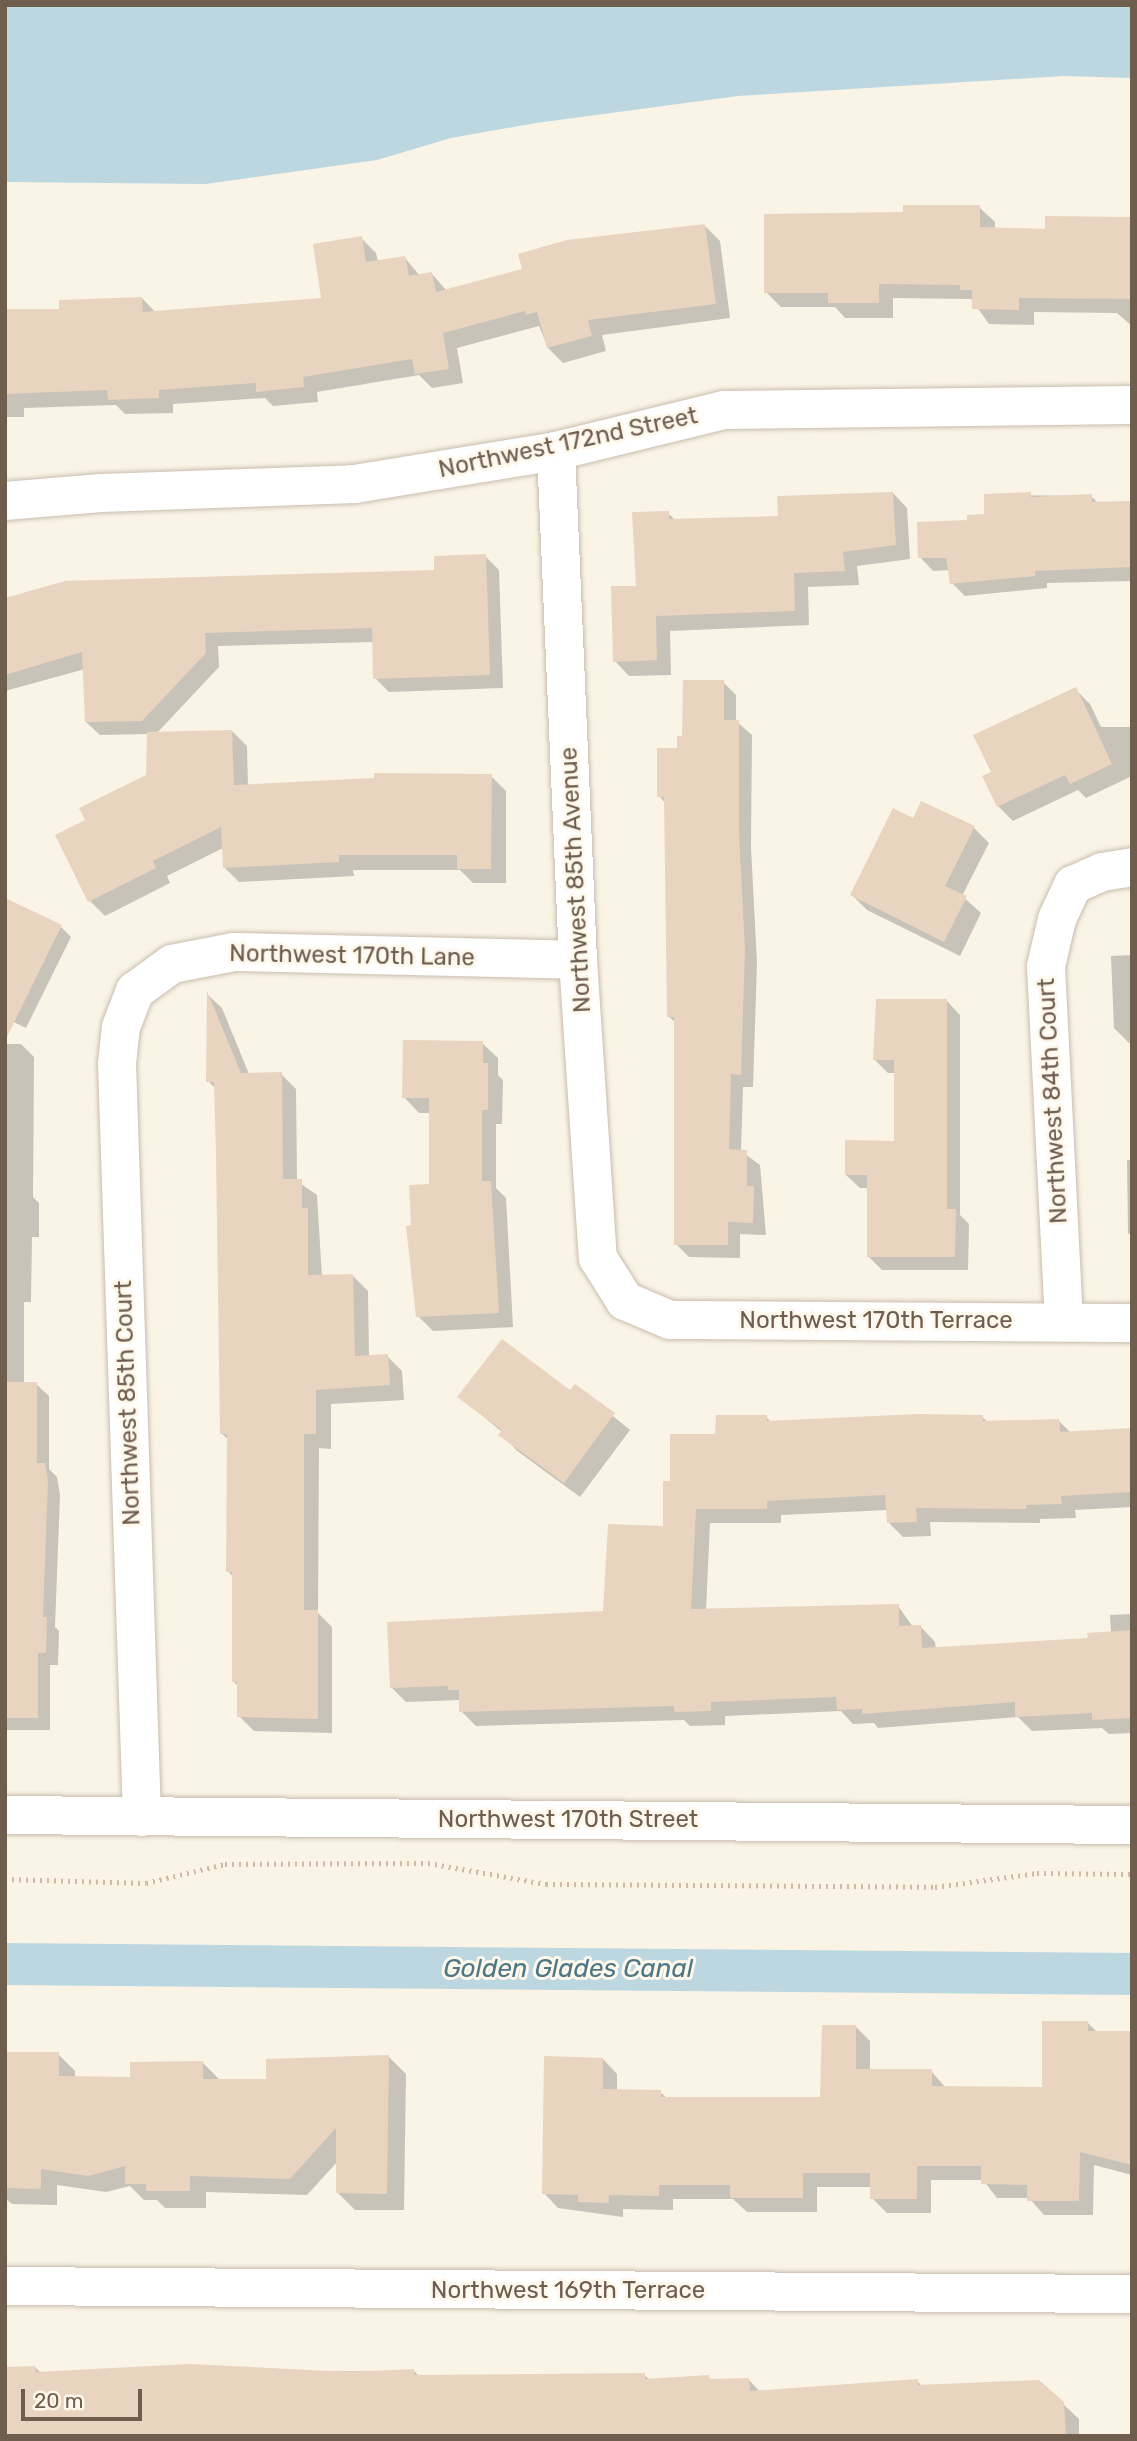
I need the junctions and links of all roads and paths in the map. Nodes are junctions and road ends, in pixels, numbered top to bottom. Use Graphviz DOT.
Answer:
graph roads {
  1 [pos="1132,405"];
  2 [pos="556,451"];
  3 [pos="5,502"];
  4 [pos="1132,867"];
  5 [pos="578,960"];
  6 [pos="135,991"];
  7 [pos="625,1301"];
  8 [pos="1063,1322"];
  9 [pos="1132,1323"];
  10 [pos="5,1815"];
  11 [pos="142,1817"];
  12 [pos="1132,1825"];
  13 [pos="1132,1874"];
  14 [pos="5,1879"];
  15 [pos="5,2286"];
  16 [pos="1132,2294"];
  1 -- 2 [label="street, Northwest 172nd Street"];
  2 -- 3 [label="street, Northwest 172nd Street"];
  2 -- 5 [label="street, Northwest 85th Avenue"];
  4 -- 8 [label="street, Northwest 84th Court"];
  5 -- 6 [label="street, Northwest 170th Lane"];
  5 -- 7 [label="street, Northwest 85th Avenue"];
  6 -- 11 [label="street, Northwest 85th Court"];
  7 -- 8 [label="street, Northwest 170th Terrace"];
  8 -- 9 [label="street, Northwest 170th Terrace"];
  10 -- 11 [label="street, Northwest 170th Street"];
  11 -- 12 [label="street, Northwest 170th Street"];
  13 -- 14 [label="path"];
  15 -- 16 [label="street, Northwest 169th Terrace"];
}
